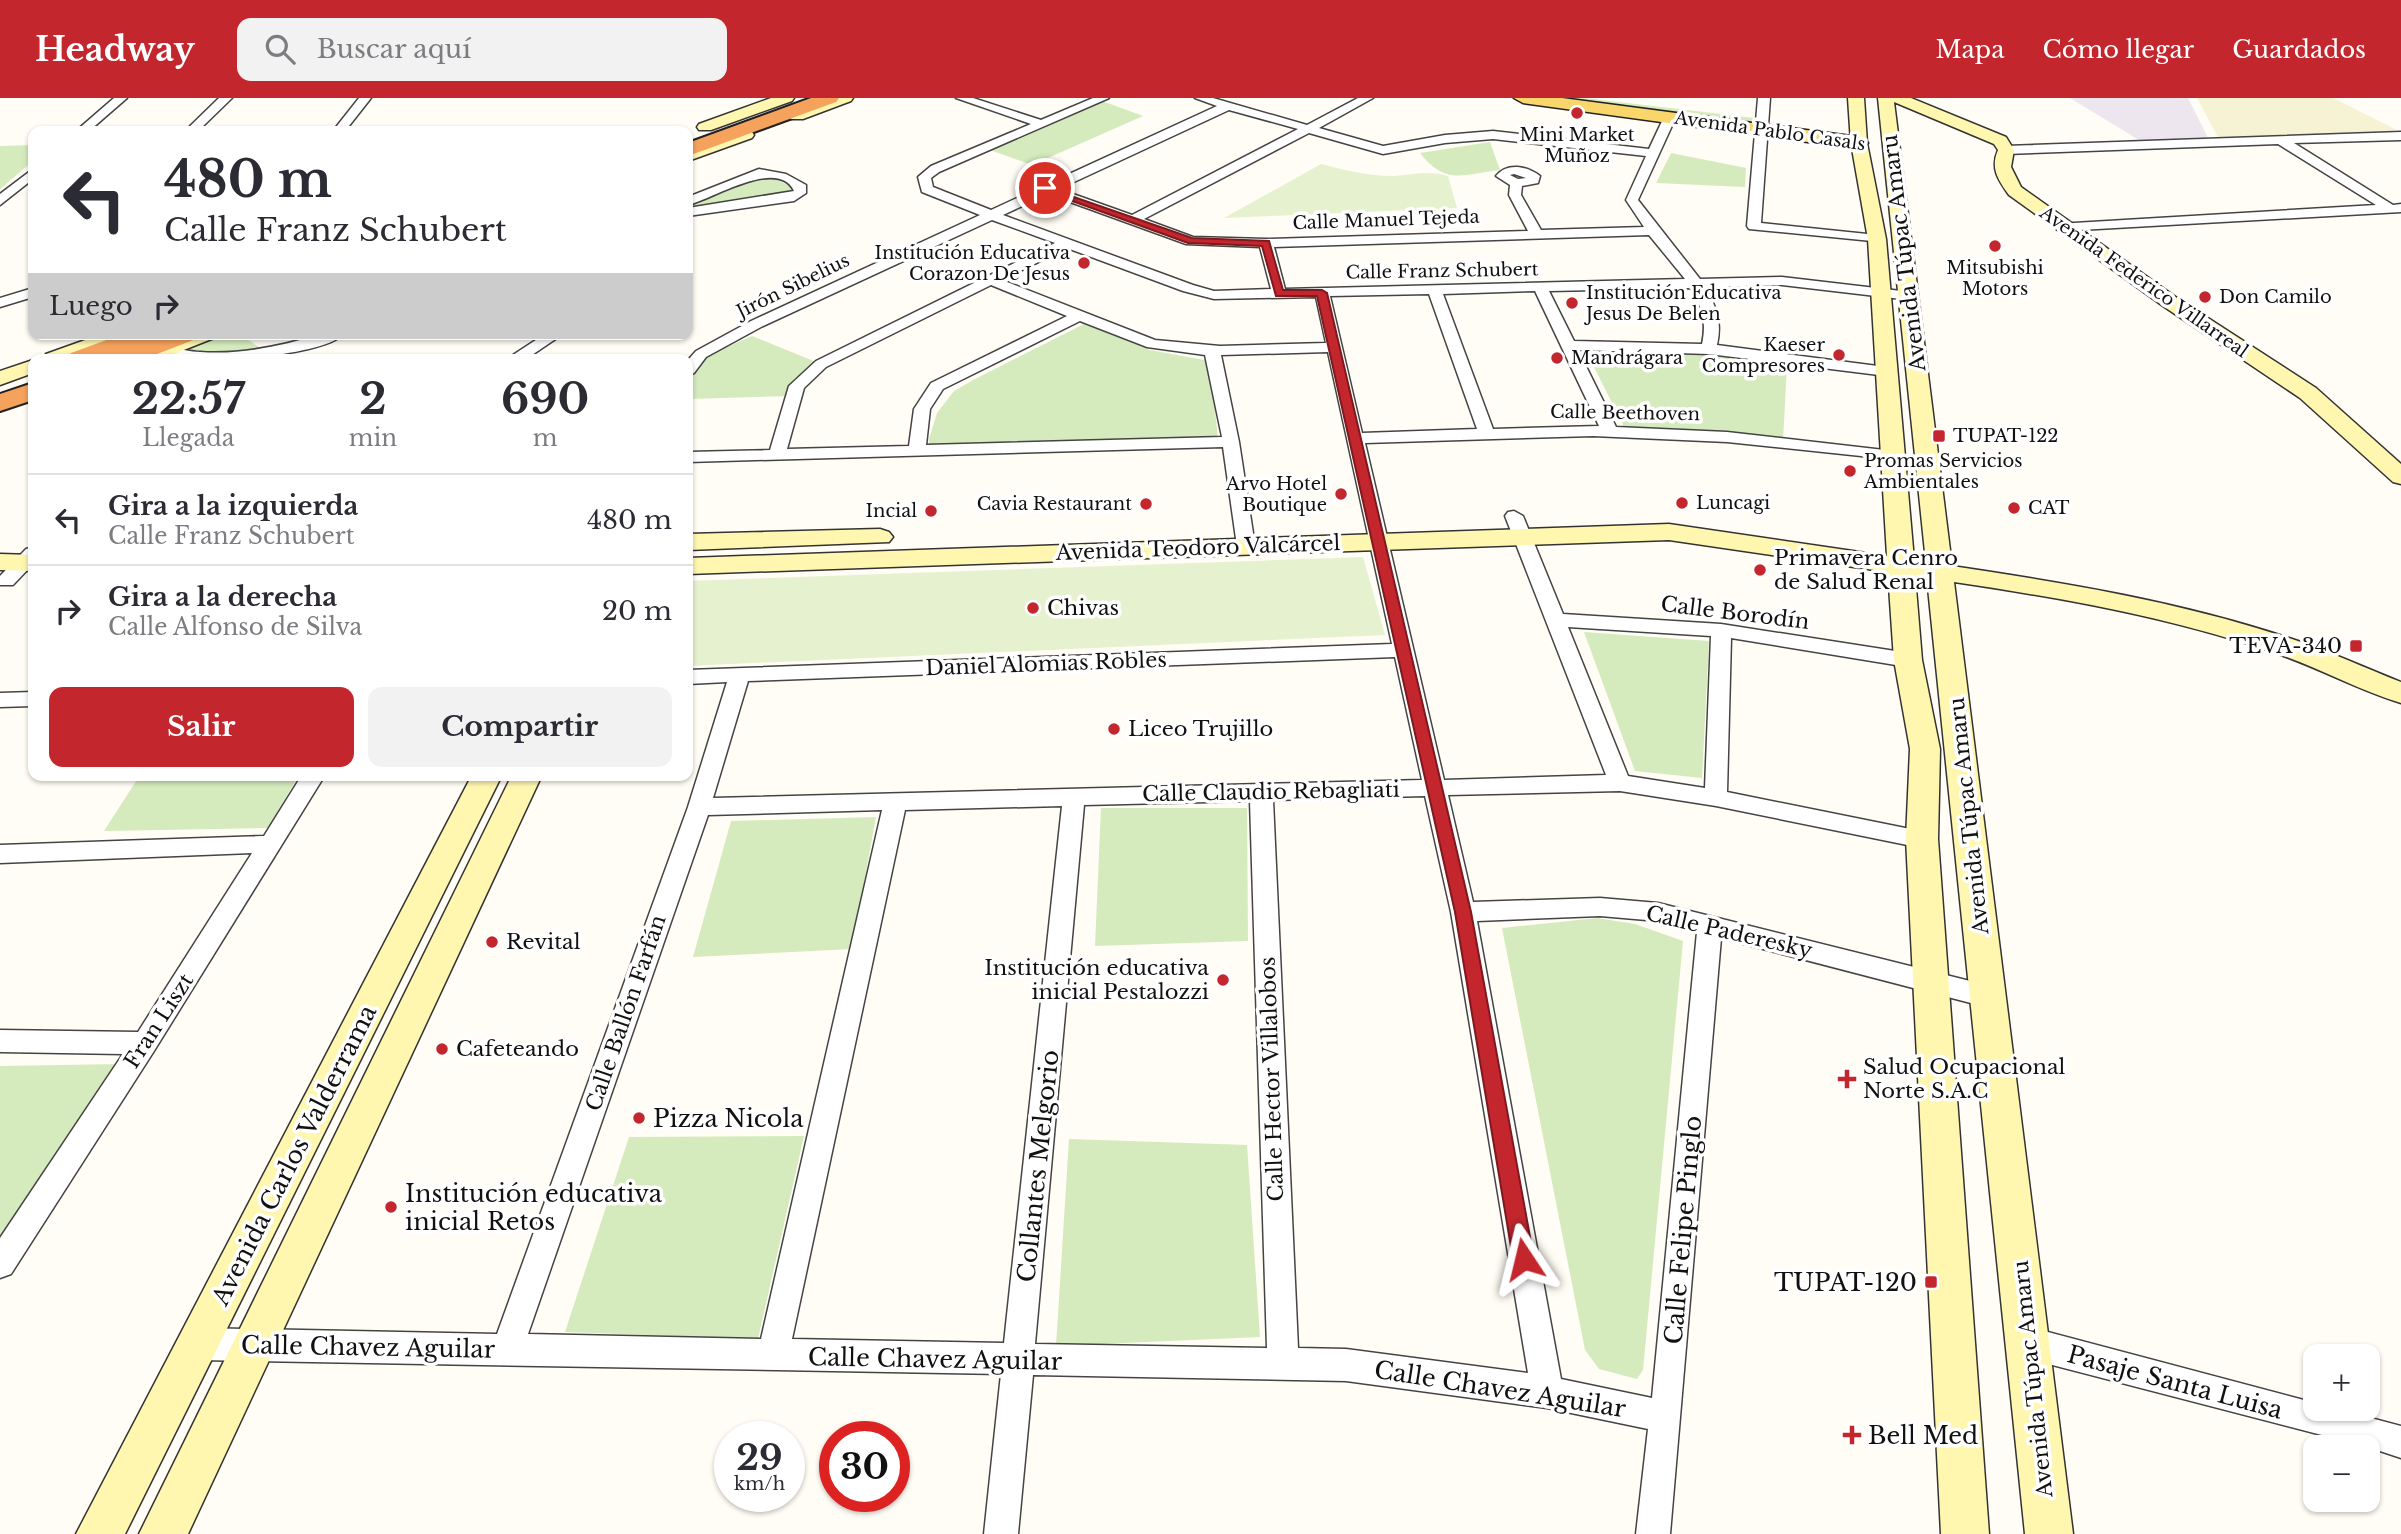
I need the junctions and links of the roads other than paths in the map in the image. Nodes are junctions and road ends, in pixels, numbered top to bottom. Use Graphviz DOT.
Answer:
graph roads {
  1 [pos="121,98"];
  2 [pos="226,98"];
  3 [pos="365,98"];
  4 [pos="802,98"];
  5 [pos="829,98"];
  6 [pos="845,98"];
  7 [pos="966,98"];
  8 [pos="1103,98"];
  9 [pos="1201,98"];
  10 [pos="1523,98"];
  11 [pos="1600,98"];
  12 [pos="1764,98"];
  13 [pos="1856,98"];
  14 [pos="1896,98"];
  15 [pos="779,99"];
  16 [pos="1359,99"];
  17 [pos="1227,106"];
  18 [pos="740,117"];
  19 [pos="1670,117"];
  20 [pos="1042,124"];
  21 [pos="1761,124"];
  22 [pos="88,126"];
  23 [pos="196,126"];
  24 [pos="343,126"];
  25 [pos="1307,129"];
  26 [pos="693,131"];
  27 [pos="2401,136"];
  28 [pos="693,137"];
  29 [pos="1859,137"];
  30 [pos="2280,140"];
  31 [pos="1892,141"];
  32 [pos="693,148"];
  33 [pos="2006,150"];
  34 [pos="1655,153"];
  35 [pos="693,154"];
  36 [pos="28,177"];
  37 [pos="1516,183"];
  38 [pos="693,188"];
  39 [pos="1045,188"];
  40 [pos="708,193"];
  41 [pos="23,197"];
  42 [pos="1,199"];
  43 [pos="693,199"];
  44 [pos="2396,208"];
  45 [pos="693,211"];
  46 [pos="988,214"];
  47 [pos="1133,220"];
  48 [pos="2062,228"];
  49 [pos="1653,230"];
  50 [pos="1537,235"];
  51 [pos="1877,239"];
  52 [pos="1066,243"];
  53 [pos="1266,243"];
  54 [pos="990,280"];
  55 [pos="1695,282"];
  56 [pos="1541,289"];
  57 [pos="1434,290"];
  58 [pos="1881,292"];
  59 [pos="1279,293"];
  60 [pos="1322,293"];
  61 [pos="28,294"];
  62 [pos="1910,296"];
  63 [pos="0,303"];
  64 [pos="1080,315"];
  65 [pos="106,340"];
  66 [pos="171,340"];
  67 [pos="182,340"];
  68 [pos="264,340"];
  69 [pos="315,340"];
  70 [pos="546,340"];
  71 [pos="1568,345"];
  72 [pos="1333,346"];
  73 [pos="149,348"];
  74 [pos="1709,349"];
  75 [pos="278,350"];
  76 [pos="1212,350"];
  77 [pos="68,354"];
  78 [pos="111,354"];
  79 [pos="133,354"];
  80 [pos="180,354"];
  81 [pos="260,354"];
  82 [pos="523,354"];
  83 [pos="693,364"];
  84 [pos="28,368"];
  85 [pos="1887,371"];
  86 [pos="0,378"];
  87 [pos="28,378"];
  88 [pos="0,387"];
  89 [pos="28,393"];
  90 [pos="28,400"];
  91 [pos="0,403"];
  92 [pos="0,411"];
  93 [pos="1610,432"];
  94 [pos="1487,434"];
  95 [pos="1355,438"];
  96 [pos="1231,442"];
  97 [pos="917,451"];
  98 [pos="777,454"];
  99 [pos="1893,456"];
  100 [pos="693,457"];
  101 [pos="2401,477"];
  102 [pos="1517,526"];
  103 [pos="1376,531"];
  104 [pos="1244,535"];
  105 [pos="693,542"];
  106 [pos="883,548"];
  107 [pos="1901,555"];
  108 [pos="1940,562"];
  109 [pos="693,566"];
  110 [pos="1556,620"];
  111 [pos="1721,630"];
  112 [pos="1404,650"];
  113 [pos="1908,660"];
  114 [pos="2362,666"];
  115 [pos="2401,672"];
  116 [pos="740,675"];
  117 [pos="693,677"];
  118 [pos="2401,693"];
  119 [pos="28,699"];
  120 [pos="0,700"];
  121 [pos="310,781"];
  122 [pos="484,781"];
  123 [pos="524,781"];
  124 [pos="1620,783"];
  125 [pos="1435,788"];
  126 [pos="1261,792"];
  127 [pos="1074,797"];
  128 [pos="1716,799"];
  129 [pos="895,802"];
  130 [pos="699,807"];
  131 [pos="1922,839"];
  132 [pos="271,844"];
  133 [pos="0,854"];
  134 [pos="1463,912"];
  135 [pos="1710,926"];
  136 [pos="1932,982"];
  137 [pos="1990,997"];
  138 [pos="0,1041"];
  139 [pos="145,1044"];
  140 [pos="0,1264"];
  141 [pos="2029,1343"];
  142 [pos="199,1344"];
  143 [pos="256,1344"];
  144 [pos="507,1350"];
  145 [pos="774,1356"];
  146 [pos="1019,1361"];
  147 [pos="1283,1364"];
  148 [pos="1547,1392"];
  149 [pos="1666,1417"];
  150 [pos="2401,1442"];
  151 [pos="100,1534"];
  152 [pos="163,1534"];
  153 [pos="1002,1534"];
  154 [pos="1653,1534"];
  155 [pos="1965,1534"];
  156 [pos="2049,1534"];
  1 -- 22 [label="street"];
  2 -- 23 [label="street"];
  3 -- 24 [label="street"];
  4 -- 18 [label="highway"];
  5 -- 32 [label="highway"];
  6 -- 35 [label="main road"];
  7 -- 20 [label="street"];
  8 -- 20 [label="street"];
  9 -- 17 [label="street"];
  10 -- 19 [label="main road, Avenida Pablo Casals"];
  11 -- 21 [label="main road, Avenida Pablo Casals"];
  12 -- 21 [label="street"];
  13 -- 29 [label="main road, Avenida Túpac Amaru"];
  14 -- 31 [label="main road, Avenida Túpac Amaru"];
  14 -- 33 [label="main road"];
  15 -- 18 [label="main road"];
  16 -- 25 [label="street"];
  17 -- 25 [label="street"];
  17 -- 39 [label="street, Jirón Sibelius"];
  18 -- 26 [label="main road"];
  18 -- 28 [label="highway"];
  19 -- 21 [label="main road, Avenida Pablo Casals"];
  19 -- 34 [label="street"];
  20 -- 46 [label="street, Calle Franz Schubert"];
  21 -- 29 [label="main road, Avenida Pablo Casals"];
  21 -- 51 [label="street"];
  25 -- 34 [label="street"];
  25 -- 47 [label="street"];
  27 -- 30 [label="street"];
  29 -- 31 [label="main road, Avenida Pablo Casals"];
  29 -- 51 [label="main road, Avenida Túpac Amaru"];
  30 -- 33 [label="street"];
  30 -- 44 [label="street"];
  31 -- 62 [label="main road, Avenida Túpac Amaru"];
  33 -- 48 [label="main road, Avenida Federico Villarreal"];
  34 -- 49 [label="street"];
  36 -- 42 [label="street"];
  37 -- 50 [label="street"];
  38 -- 40 [label="street"];
  39 -- 46 [label="street, Jirón Sibelius"];
  39 -- 47 [label="street, Calle Manuel Tejeda"];
  40 -- 43 [label="street"];
  40 -- 45 [label="street"];
  41 -- 42 [label="street"];
  44 -- 48 [label="street"];
  46 -- 52 [label="street, Calle Franz Schubert"];
  46 -- 83 [label="street, Jirón Sibelius"];
  47 -- 53 [label="street, Calle Manuel Tejeda"];
  48 -- 101 [label="main road, Avenida Federico Villarreal"];
  49 -- 50 [label="street, Calle Manuel Tejeda"];
  49 -- 55 [label="street"];
  50 -- 53 [label="street, Calle Manuel Tejeda"];
  51 -- 58 [label="main road, Avenida Túpac Amaru"];
  52 -- 54 [label="street"];
  52 -- 59 [label="street, Calle Franz Schubert"];
  53 -- 59 [label="street"];
  54 -- 64 [label="street"];
  54 -- 98 [label="street"];
  55 -- 56 [label="street, Calle Franz Schubert"];
  55 -- 58 [label="street, Calle Franz Schubert"];
  55 -- 74 [label="street"];
  56 -- 57 [label="street, Calle Franz Schubert"];
  56 -- 71 [label="street"];
  57 -- 60 [label="street, Calle Franz Schubert"];
  57 -- 94 [label="street"];
  58 -- 62 [label="street, Calle Franz Schubert"];
  58 -- 85 [label="main road, Avenida Túpac Amaru"];
  59 -- 60 [label="street, Calle Franz Schubert"];
  60 -- 72 [label="street"];
  61 -- 63 [label="street"];
  62 -- 108 [label="main road, Avenida Túpac Amaru"];
  64 -- 76 [label="street"];
  64 -- 97 [label="street"];
  65 -- 77 [label="main road"];
  66 -- 79 [label="highway"];
  67 -- 73 [label="main road"];
  68 -- 75 [label="street"];
  69 -- 75 [label="street"];
  70 -- 82 [label="street"];
  71 -- 74 [label="street"];
  71 -- 93 [label="street"];
  72 -- 76 [label="street"];
  72 -- 95 [label="street"];
  73 -- 78 [label="highway"];
  73 -- 80 [label="street"];
  74 -- 85 [label="street"];
  75 -- 81 [label="street"];
  76 -- 96 [label="street"];
  84 -- 86 [label="main road"];
  85 -- 99 [label="main road, Avenida Túpac Amaru"];
  87 -- 88 [label="highway"];
  89 -- 91 [label="highway"];
  90 -- 92 [label="main road"];
  93 -- 94 [label="street, Calle Beethoven"];
  93 -- 99 [label="street, Calle Beethoven"];
  94 -- 95 [label="street, Calle Beethoven"];
  95 -- 103 [label="street"];
  96 -- 97 [label="street"];
  96 -- 104 [label="street"];
  97 -- 98 [label="street"];
  98 -- 100 [label="street"];
  99 -- 107 [label="main road, Avenida Túpac Amaru"];
  102 -- 103 [label="main road, Avenida Teodoro Valcárcel"];
  102 -- 107 [label="main road, Avenida Teodoro Valcárcel"];
  102 -- 110 [label="street"];
  103 -- 104 [label="main road, Avenida Teodoro Valcárcel"];
  103 -- 112 [label="street"];
  104 -- 106 [label="main road, Avenida Teodoro Valcárcel"];
  105 -- 106 [label="main road, Avenida Teodoro Valcárcel"];
  106 -- 109 [label="main road, Avenida Teodoro Valcárcel"];
  107 -- 108 [label="main road, Avenida Teodoro Valcárcel"];
  107 -- 113 [label="main road, Avenida Túpac Amaru"];
  108 -- 114 [label="main road, Avenida Teodoro Valcárcel"];
  108 -- 137 [label="main road, Avenida Túpac Amaru"];
  110 -- 111 [label="street, Calle Borodín"];
  110 -- 124 [label="street"];
  111 -- 113 [label="street, Calle Borodín"];
  111 -- 128 [label="street"];
  112 -- 116 [label="street, Daniel Alomias Robles"];
  112 -- 125 [label="street"];
  113 -- 131 [label="main road, Avenida Túpac Amaru"];
  114 -- 115 [label="main road, Avenida Teodoro Valcárcel"];
  114 -- 118 [label="main road, Avenida Teodoro Valcárcel"];
  116 -- 117 [label="street, Daniel Alomias Robles"];
  116 -- 130 [label="street, Calle Ballón Farfán"];
  119 -- 120 [label="street"];
  121 -- 132 [label="street, Fran Liszt"];
  122 -- 142 [label="main road, Avenida Carlos Valderrama"];
  123 -- 143 [label="main road, Avenida Carlos Valderrama"];
  124 -- 125 [label="street, Calle Claudio Rebagliati"];
  124 -- 128 [label="street, Calle Claudio Rebagliati"];
  125 -- 126 [label="street, Calle Claudio Rebagliati"];
  125 -- 134 [label="street"];
  126 -- 127 [label="street, Calle Claudio Rebagliati"];
  126 -- 147 [label="street, Calle Hector Villalobos"];
  127 -- 129 [label="street, Calle Claudio Rebagliati"];
  127 -- 146 [label="street, Collantes Melgorio"];
  128 -- 131 [label="street, Calle Claudio Rebagliati"];
  129 -- 130 [label="street, Calle Claudio Rebagliati"];
  129 -- 145 [label="street"];
  130 -- 144 [label="street, Calle Ballón Farfán"];
  131 -- 136 [label="main road, Avenida Túpac Amaru"];
  132 -- 133 [label="street"];
  132 -- 139 [label="street, Fran Liszt"];
  134 -- 135 [label="street, Calle Paderesky"];
  134 -- 148 [label="street"];
  135 -- 136 [label="street, Calle Paderesky"];
  135 -- 149 [label="street, Calle Felipe Pinglo"];
  136 -- 137 [label="street, Calle Paderesky"];
  136 -- 155 [label="main road, Avenida Túpac Amaru"];
  137 -- 141 [label="main road, Avenida Túpac Amaru"];
  138 -- 139 [label="street"];
  139 -- 140 [label="street, Fran Liszt"];
  141 -- 150 [label="street, Pasaje Santa Luisa"];
  141 -- 156 [label="main road, Avenida Túpac Amaru"];
  142 -- 143 [label="street, Calle Chavez Aguilar"];
  142 -- 151 [label="main road, Avenida Carlos Valderrama"];
  143 -- 144 [label="street, Calle Chavez Aguilar"];
  143 -- 152 [label="main road, Avenida Carlos Valderrama"];
  144 -- 145 [label="street, Calle Chavez Aguilar"];
  145 -- 146 [label="street, Calle Chavez Aguilar"];
  146 -- 147 [label="street, Calle Chavez Aguilar"];
  146 -- 153 [label="street, Collantes Melgorio"];
  147 -- 148 [label="street, Calle Chavez Aguilar"];
  148 -- 149 [label="street, Calle Chavez Aguilar"];
  149 -- 154 [label="street, Calle Felipe Pinglo"];
}
